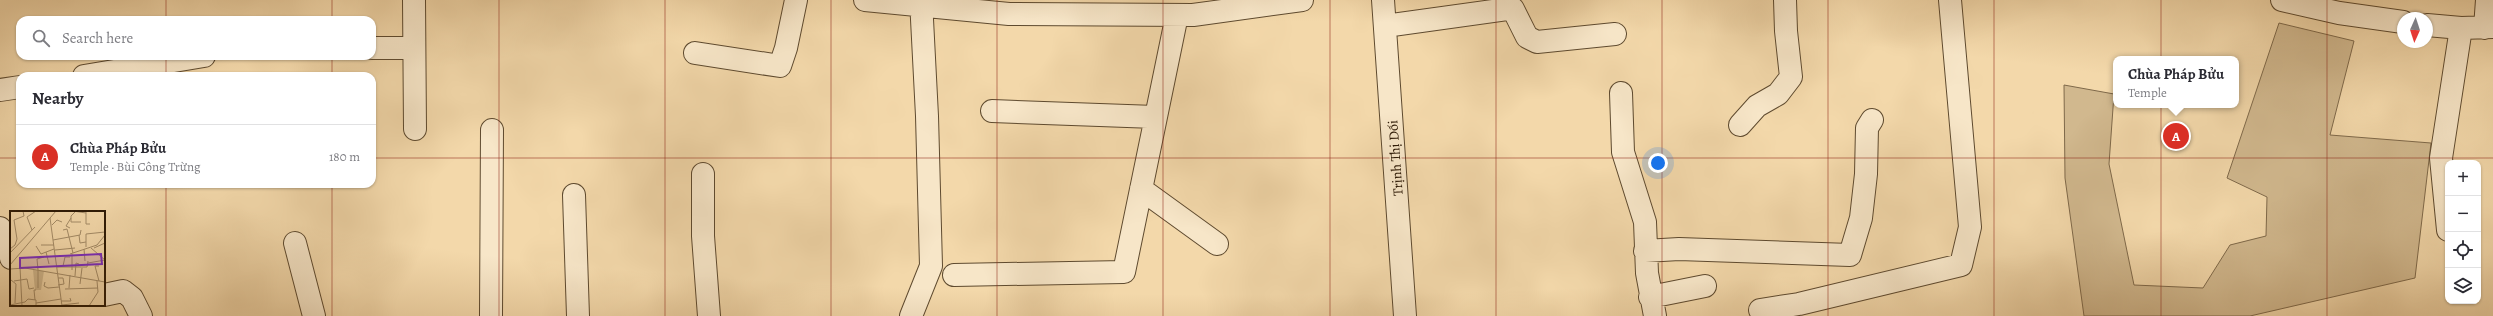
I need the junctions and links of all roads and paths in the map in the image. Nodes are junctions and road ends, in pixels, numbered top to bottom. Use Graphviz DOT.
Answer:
graph roads {
  1 [pos="414,0"];
  2 [pos="796,0"];
  3 [pos="865,0"];
  4 [pos="1302,0"];
  5 [pos="1383,0"];
  6 [pos="1785,0"];
  7 [pos="1950,0"];
  8 [pos="2282,0"];
  9 [pos="2487,0"];
  10 [pos="920,3"];
  11 [pos="1177,15"];
  12 [pos="2397,21"];
  13 [pos="1386,26"];
  14 [pos="2433,26"];
  15 [pos="2489,27"];
  16 [pos="2461,28"];
  17 [pos="1615,34"];
  18 [pos="376,48"];
  19 [pos="414,48"];
  20 [pos="695,53"];
  21 [pos="180,60"];
  22 [pos="108,72"];
  23 [pos="16,88"];
  24 [pos="0,90"];
  25 [pos="1622,93"];
  26 [pos="992,110"];
  27 [pos="1156,118"];
  28 [pos="1872,120"];
  29 [pos="1740,125"];
  30 [pos="415,128"];
  31 [pos="492,130"];
  32 [pos="703,174"];
  33 [pos="1141,189"];
  34 [pos="574,194"];
  35 [pos="2445,199"];
  36 [pos="0,228"];
  37 [pos="295,243"];
  38 [pos="1217,244"];
  39 [pos="1645,251"];
  40 [pos="10,253"];
  41 [pos="954,275"];
  42 [pos="1705,286"];
  43 [pos="105,295"];
  44 [pos="1652,307"];
  45 [pos="1760,310"];
  46 [pos="141,316"];
  47 [pos="314,316"];
  48 [pos="491,316"];
  49 [pos="578,316"];
  50 [pos="709,316"];
  51 [pos="911,316"];
  52 [pos="1406,316"];
  1 -- 19 [label="street"];
  2 -- 20 [label="street"];
  3 -- 10 [label="street"];
  4 -- 11 [label="street"];
  5 -- 13 [label="street, Trịnh Thị Dối"];
  6 -- 29 [label="street"];
  7 -- 45 [label="street"];
  8 -- 12 [label="street"];
  9 -- 15 [label="street"];
  10 -- 11 [label="street"];
  10 -- 51 [label="street"];
  11 -- 27 [label="street"];
  13 -- 17 [label="street"];
  13 -- 52 [label="street, Trịnh Thị Dối"];
  14 -- 16 [label="street"];
  15 -- 16 [label="street"];
  16 -- 35 [label="street"];
  18 -- 19 [label="street"];
  19 -- 30 [label="street"];
  21 -- 22 [label="street"];
  23 -- 24 [label="street"];
  25 -- 39 [label="street"];
  26 -- 27 [label="street"];
  27 -- 33 [label="street"];
  28 -- 39 [label="street"];
  31 -- 48 [label="street"];
  32 -- 50 [label="street"];
  33 -- 38 [label="street"];
  33 -- 41 [label="street"];
  34 -- 49 [label="street"];
  36 -- 40 [label="street"];
  37 -- 47 [label="street"];
  39 -- 44 [label="street"];
  42 -- 44 [label="street"];
  43 -- 46 [label="street"];
}
